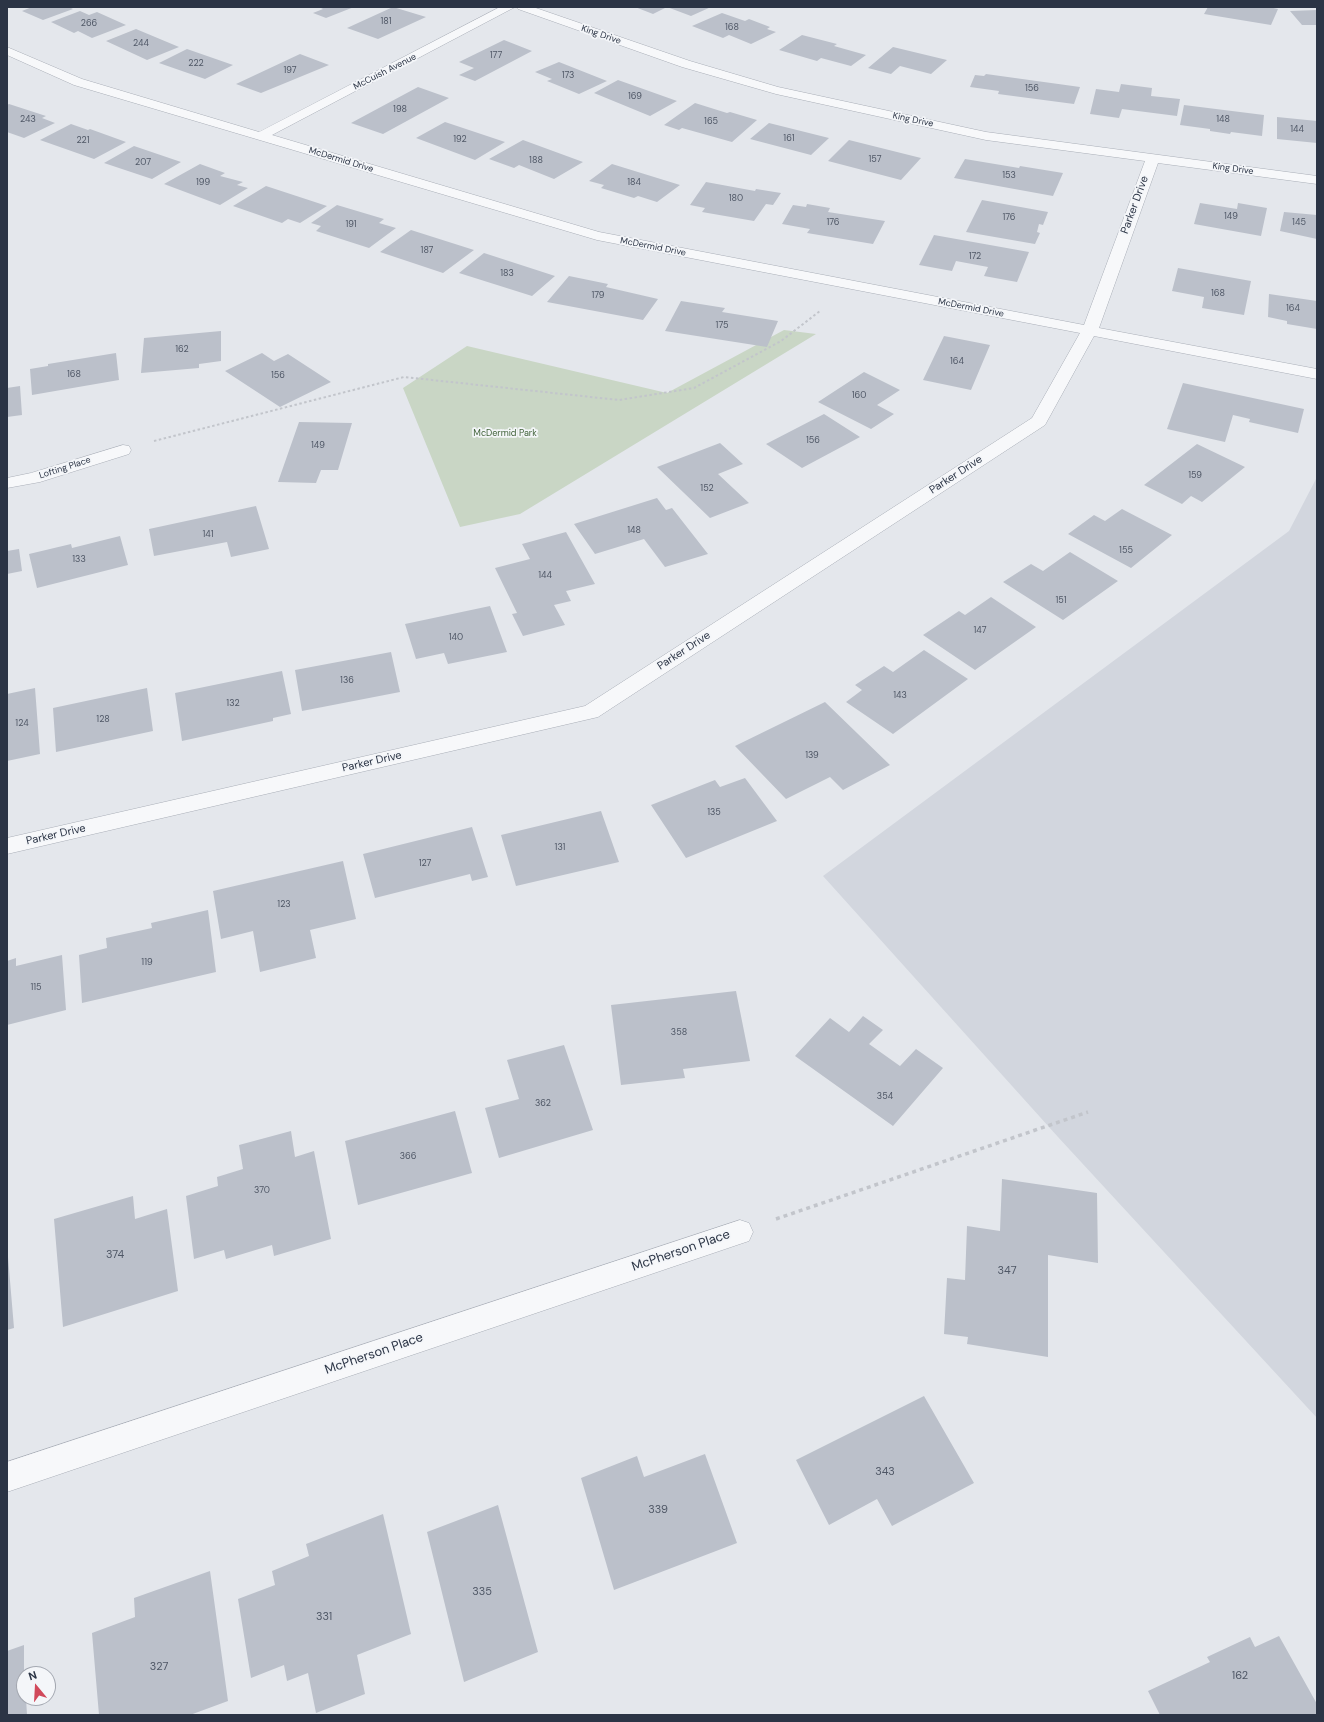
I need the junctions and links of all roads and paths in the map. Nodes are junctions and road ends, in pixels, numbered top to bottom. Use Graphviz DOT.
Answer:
graph roads {
  1 [pos="509,7"];
  2 [pos="522,7"];
  3 [pos="7,51"];
  4 [pos="261,136"];
  5 [pos="1153,158"];
  6 [pos="1317,180"];
  7 [pos="853,285"];
  8 [pos="1090,330"];
  9 [pos="1317,374"];
  10 [pos="123,450"];
  11 [pos="7,483"];
  12 [pos="7,846"];
  13 [pos="1088,1112"];
  14 [pos="740,1232"];
  15 [pos="7,1477"];
  1 -- 4 [label="street, McCuish Avenue"];
  2 -- 5 [label="street, King Drive"];
  3 -- 4 [label="street, McDermid Drive"];
  4 -- 7 [label="street, McDermid Drive"];
  5 -- 6 [label="street, King Drive"];
  5 -- 8 [label="street, Parker Drive"];
  7 -- 8 [label="street, McDermid Drive"];
  7 -- 10 [label="path"];
  8 -- 9 [label="street, McDermid Drive"];
  8 -- 12 [label="street, Parker Drive"];
  10 -- 11 [label="street, Lofting Place"];
  13 -- 14 [label="path"];
  14 -- 15 [label="street, McPherson Place"];
}
